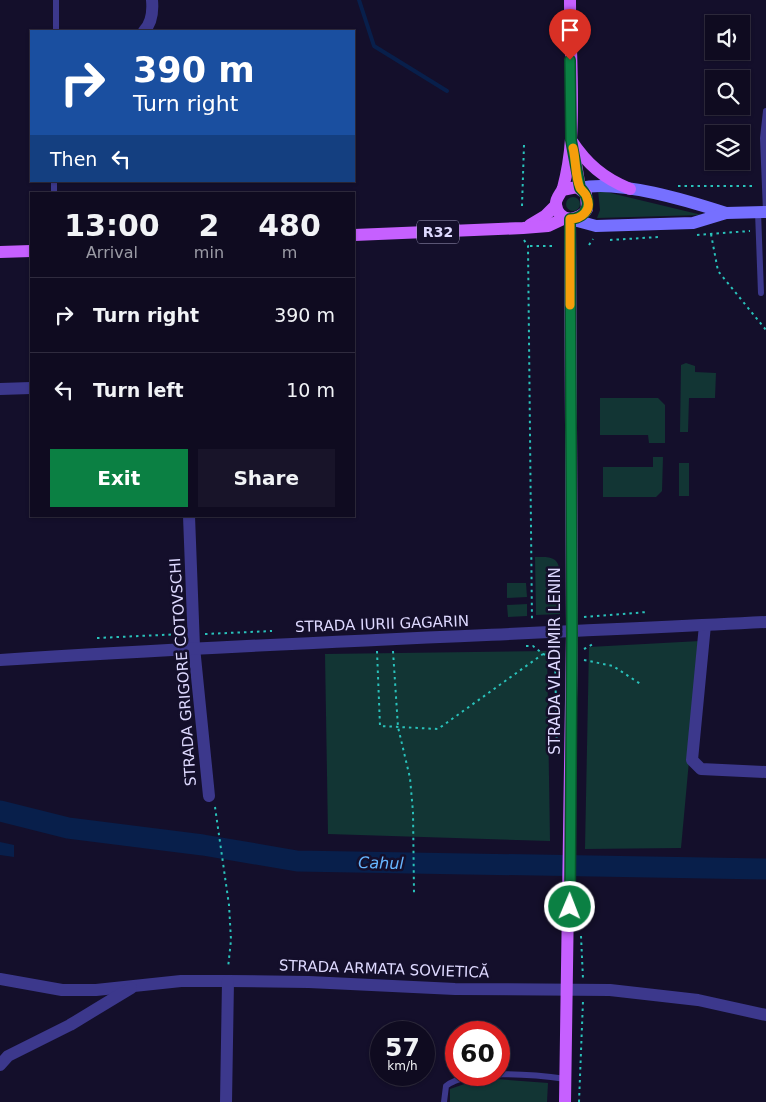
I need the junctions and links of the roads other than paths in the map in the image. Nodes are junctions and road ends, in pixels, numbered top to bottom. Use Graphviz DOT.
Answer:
graph roads {
  1 [pos="56,0"];
  2 [pos="152,0"];
  3 [pos="570,0"];
  4 [pos="56,30"];
  5 [pos="145,30"];
  6 [pos="766,111"];
  7 [pos="571,140"];
  8 [pos="765,187"];
  9 [pos="580,188"];
  10 [pos="630,189"];
  11 [pos="562,190"];
  12 [pos="556,204"];
  13 [pos="763,212"];
  14 [pos="726,213"];
  15 [pos="568,218"];
  16 [pos="523,233"];
  17 [pos="355,235"];
  18 [pos="30,251"];
  19 [pos="0,252"];
  20 [pos="760,293"];
  21 [pos="30,388"];
  22 [pos="0,389"];
  23 [pos="189,517"];
  24 [pos="766,622"];
  25 [pos="705,625"];
  26 [pos="572,632"];
  27 [pos="194,647"];
  28 [pos="0,660"];
  29 [pos="766,772"];
  30 [pos="209,796"];
  31 [pos="0,979"];
  32 [pos="228,981"];
  33 [pos="134,986"];
  34 [pos="568,989"];
  35 [pos="766,1015"];
  36 [pos="0,1065"];
  37 [pos="566,1079"];
  38 [pos="226,1102"];
  39 [pos="444,1102"];
  40 [pos="565,1102"];
  1 -- 4 [label="lane"];
  2 -- 5 [label="street"];
  3 -- 7 [label="main road"];
  6 -- 8 [label="lane"];
  7 -- 9 [label="main road"];
  7 -- 10 [label="main road"];
  7 -- 11 [label="main road"];
  8 -- 13 [label="lane"];
  9 -- 10 [label="main road"];
  9 -- 11 [label="main road"];
  9 -- 15 [label="main road"];
  10 -- 14 [label="main road"];
  11 -- 12 [label="main road"];
  12 -- 15 [label="main road"];
  12 -- 16 [label="main road, R32"];
  13 -- 14 [label="main road"];
  13 -- 20 [label="lane"];
  14 -- 15 [label="main road"];
  15 -- 16 [label="main road, R32"];
  15 -- 26 [label="main road, STRADA VLADIMIR LENIN"];
  16 -- 17 [label="main road, R32"];
  18 -- 19 [label="main road"];
  21 -- 22 [label="street"];
  23 -- 27 [label="street, STRADA GRIGORE COTOVSCHI"];
  24 -- 25 [label="street, STRADA IURII GAGARIN"];
  25 -- 26 [label="street, STRADA IURII GAGARIN"];
  25 -- 29 [label="street"];
  26 -- 27 [label="street, STRADA IURII GAGARIN"];
  26 -- 34 [label="main road, STRADA VLADIMIR LENIN"];
  27 -- 28 [label="street, STRADA IURII GAGARIN"];
  27 -- 30 [label="street, STRADA GRIGORE COTOVSCHI"];
  31 -- 33 [label="street, STRADA ARMATA SOVIETICĂ"];
  32 -- 33 [label="street, STRADA ARMATA SOVIETICĂ"];
  32 -- 34 [label="street, STRADA ARMATA SOVIETICĂ"];
  32 -- 38 [label="street"];
  33 -- 36 [label="street"];
  34 -- 35 [label="street, STRADA ARMATA SOVIETICĂ"];
  34 -- 37 [label="main road, STRADA VLADIMIR LENIN"];
  37 -- 39 [label="lane"];
  37 -- 40 [label="main road, STRADA VLADIMIR LENIN"];
}
